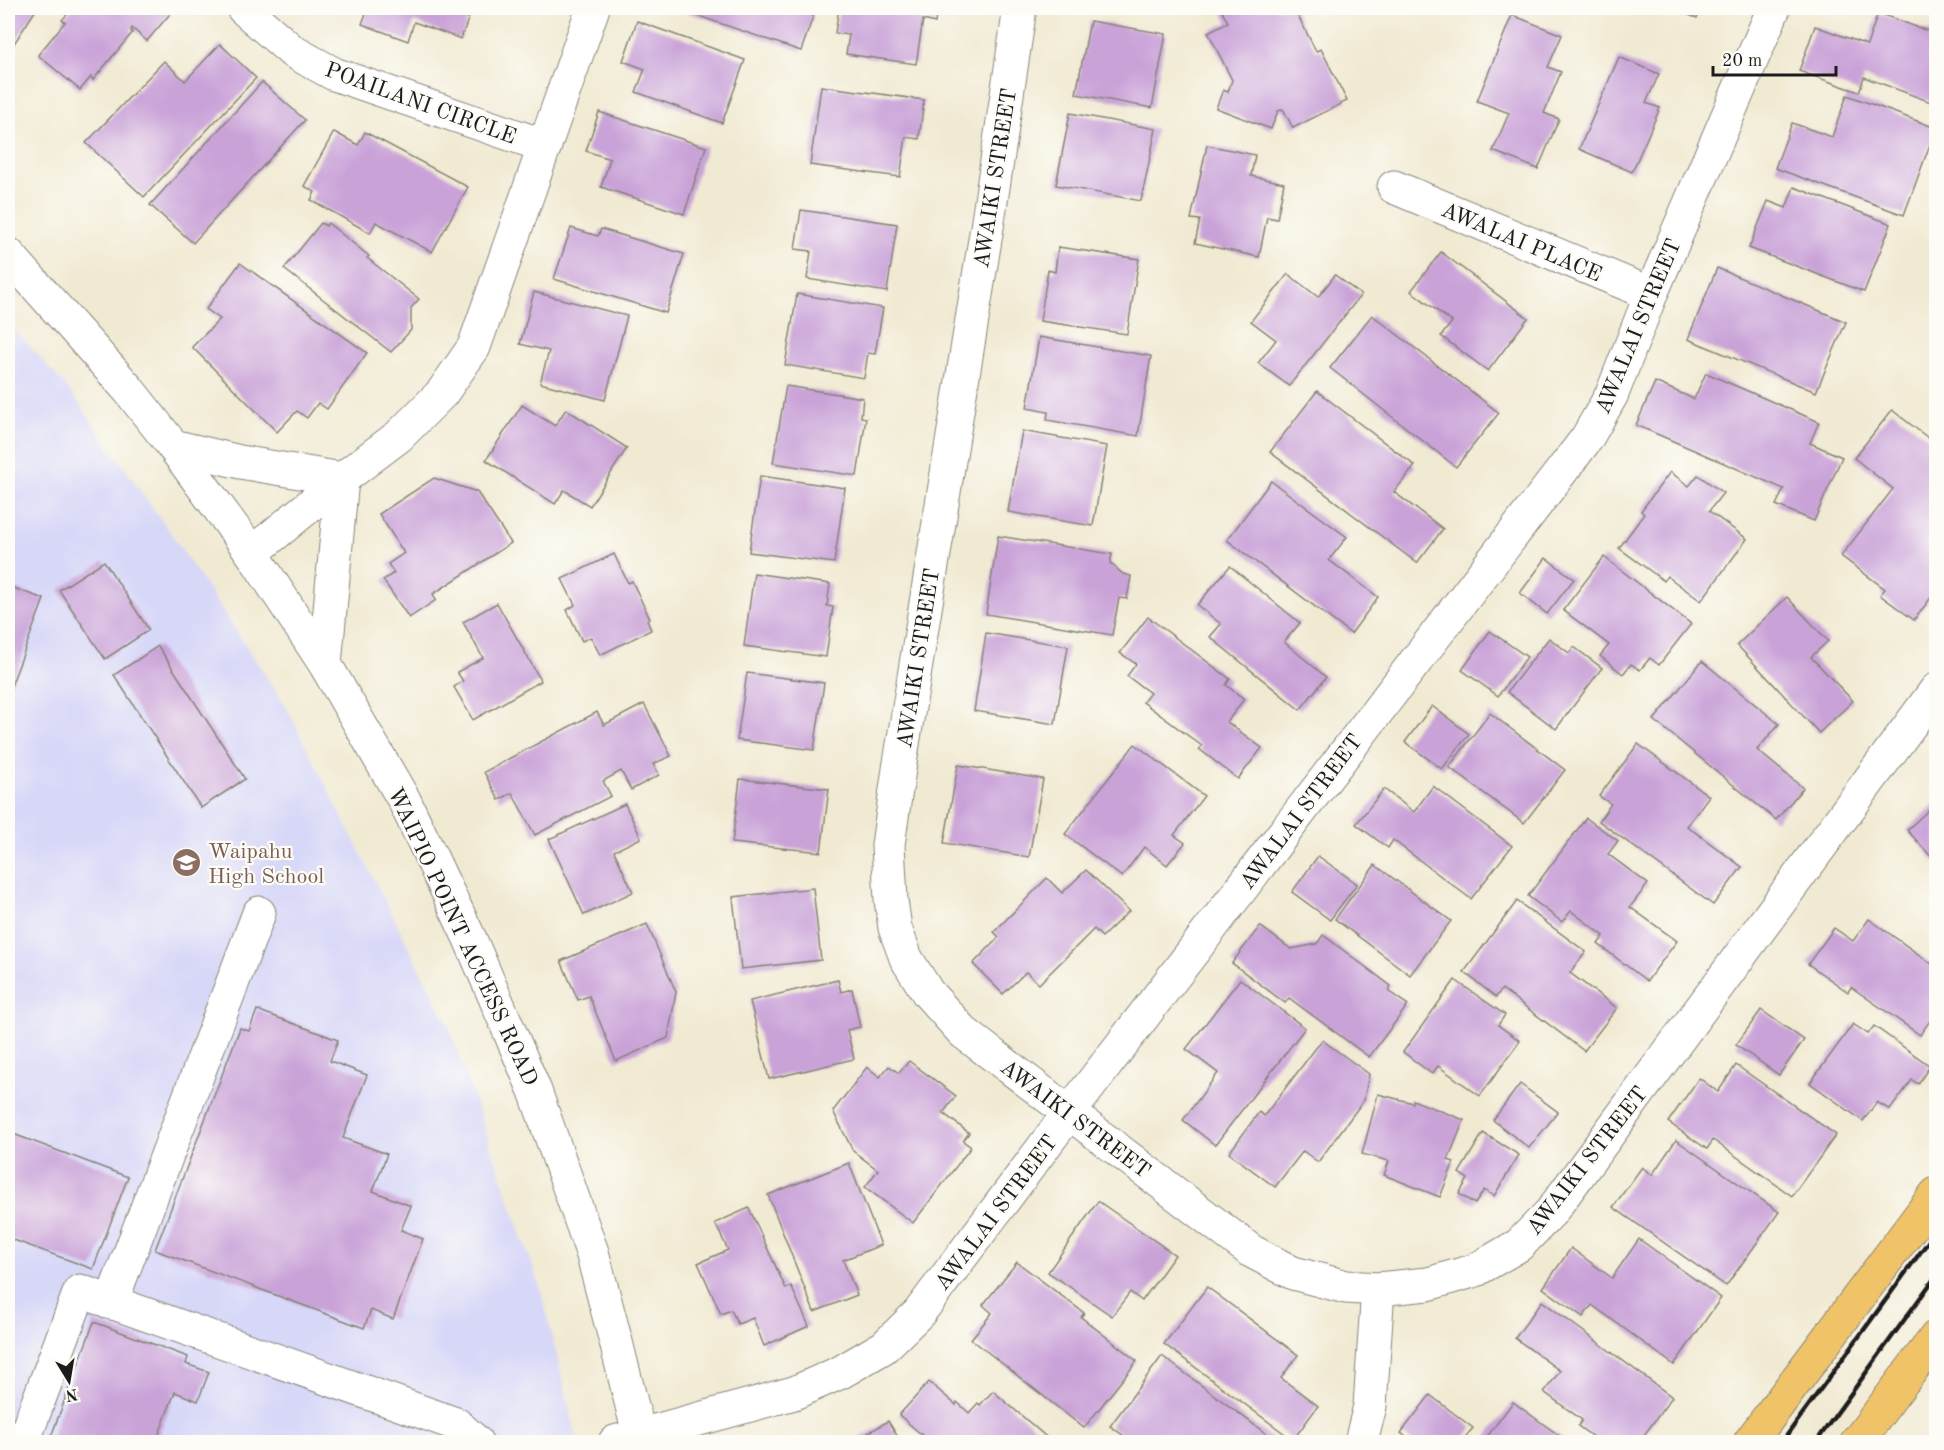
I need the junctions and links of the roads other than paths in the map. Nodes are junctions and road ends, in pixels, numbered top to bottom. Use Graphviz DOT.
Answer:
graph roads {
  1 [pos="243,8"];
  2 [pos="593,8"];
  3 [pos="1020,8"];
  4 [pos="1774,8"];
  5 [pos="545,146"];
  6 [pos="1394,187"];
  7 [pos="8,254"];
  8 [pos="1651,294"];
  9 [pos="173,446"];
  10 [pos="342,479"];
  11 [pos="252,552"];
  12 [pos="325,664"];
  13 [pos="1936,690"];
  14 [pos="259,913"];
  15 [pos="1070,1113"];
  16 [pos="1936,1194"];
  17 [pos="1378,1289"];
  18 [pos="111,1303"];
  19 [pos="1936,1337"];
  20 [pos="632,1440"];
  21 [pos="23,1443"];
  22 [pos="476,1443"];
  23 [pos="1361,1443"];
  24 [pos="1750,1443"];
  25 [pos="1857,1443"];
  1 -- 5 [label="street, POAILANI CIRCLE"];
  2 -- 5 [label="street, POAILANI CIRCLE"];
  3 -- 15 [label="street, AWAIKI STREET"];
  4 -- 8 [label="street, AWALAI STREET"];
  5 -- 10 [label="street, POAILANI CIRCLE"];
  6 -- 8 [label="street, AWALAI PLACE"];
  7 -- 9 [label="street, WAIPIO POINT ACCESS ROAD"];
  8 -- 15 [label="street, AWALAI STREET"];
  9 -- 10 [label="street"];
  9 -- 11 [label="street, WAIPIO POINT ACCESS ROAD"];
  10 -- 11 [label="street, POAILANI CIRCLE"];
  10 -- 12 [label="street"];
  11 -- 12 [label="street, WAIPIO POINT ACCESS ROAD"];
  12 -- 20 [label="street, WAIPIO POINT ACCESS ROAD"];
  13 -- 17 [label="street, AWAIKI STREET"];
  14 -- 18 [label="street"];
  15 -- 17 [label="street, AWAIKI STREET"];
  15 -- 20 [label="street, AWALAI STREET"];
  16 -- 24 [label="main road"];
  17 -- 23 [label="street"];
  18 -- 21 [label="street"];
  18 -- 22 [label="street"];
  19 -- 25 [label="main road"];
}
